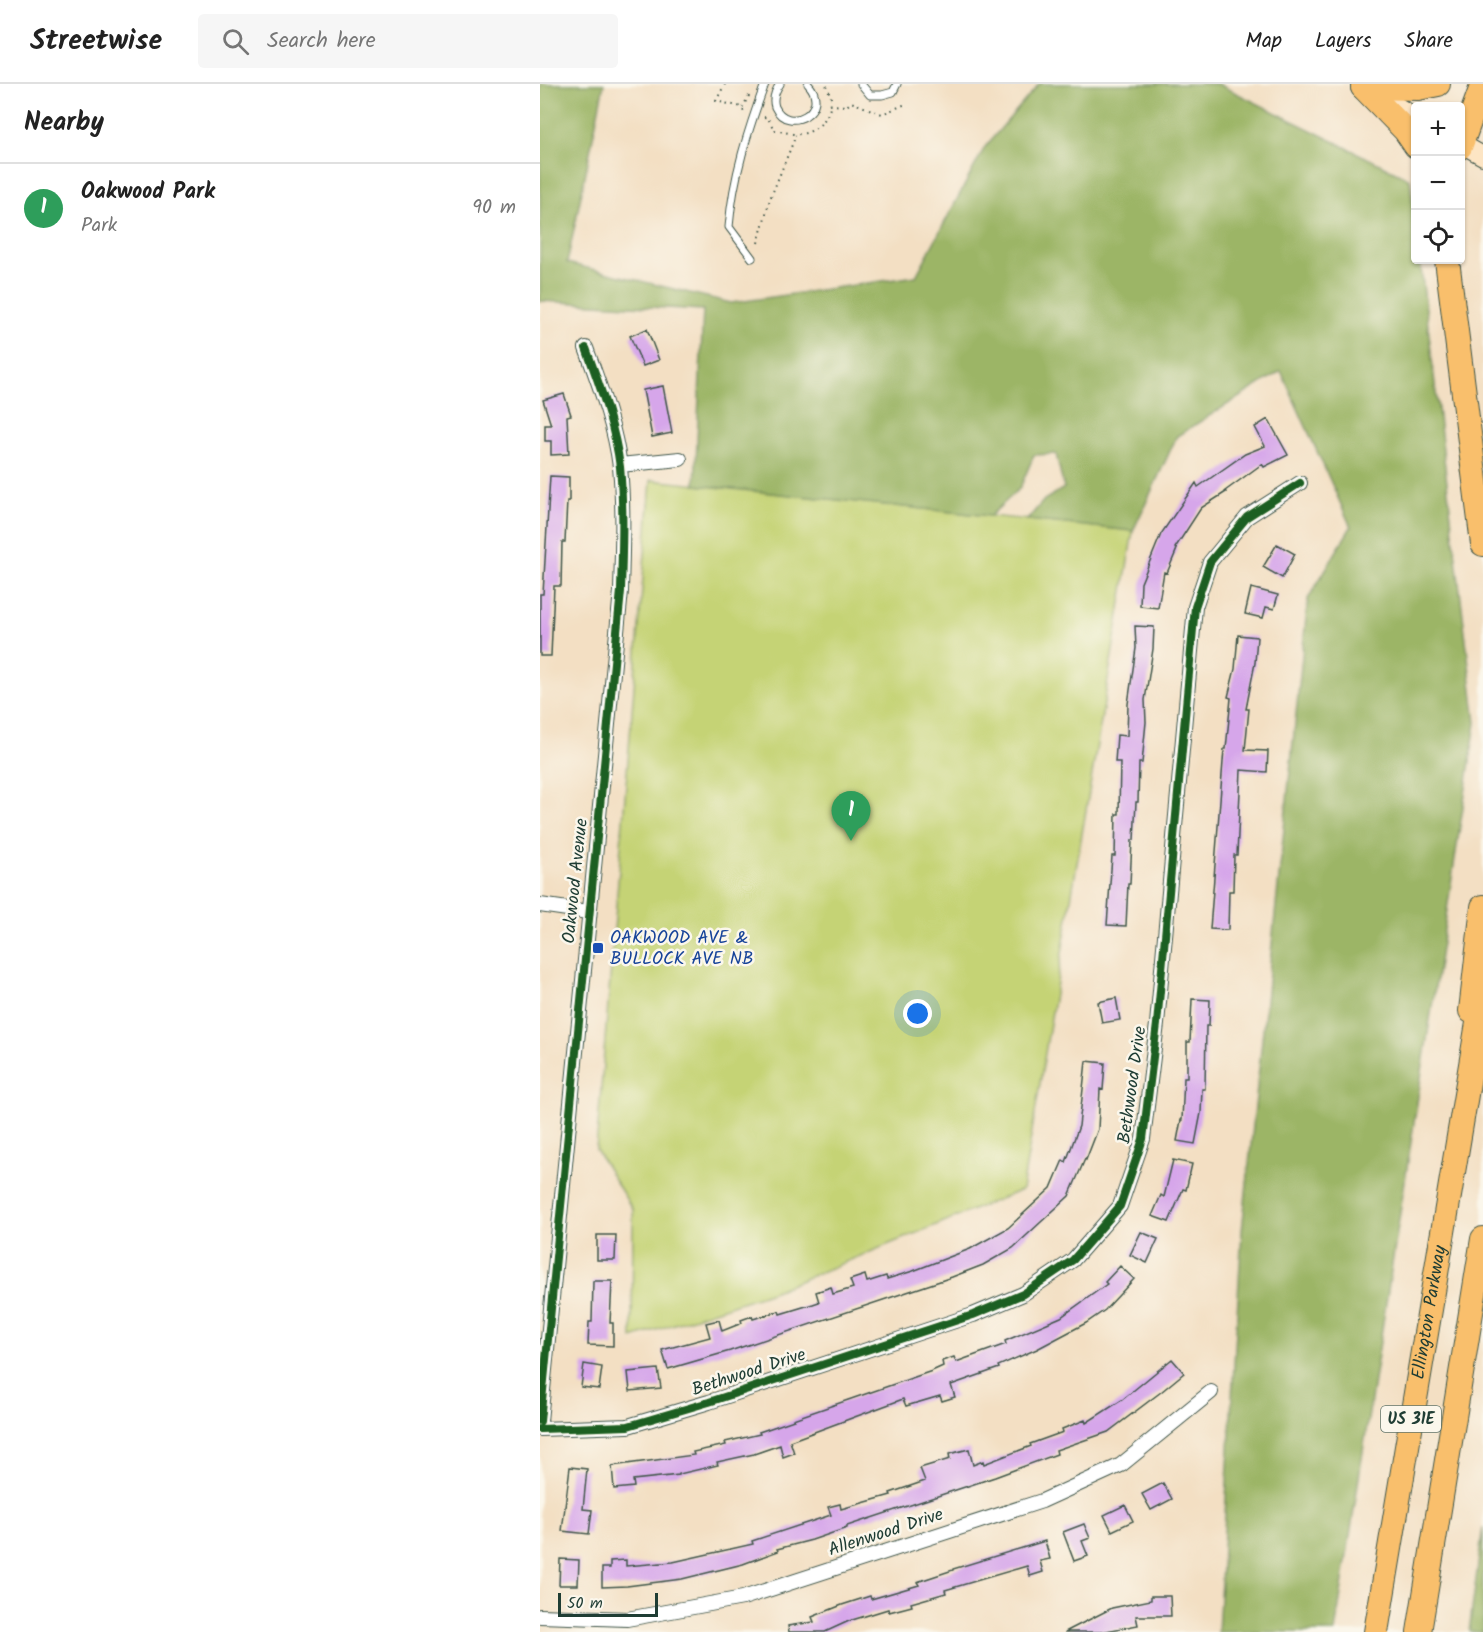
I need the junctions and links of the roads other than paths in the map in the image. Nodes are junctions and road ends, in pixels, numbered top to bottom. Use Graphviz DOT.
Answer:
graph roads {
  1 [pos="765,84"];
  2 [pos="780,84"];
  3 [pos="808,84"];
  4 [pos="861,84"];
  5 [pos="897,84"];
  6 [pos="1437,84"];
  7 [pos="1483,84"];
  8 [pos="1360,86"];
  9 [pos="1411,114"];
  10 [pos="1411,139"];
  11 [pos="1467,147"];
  12 [pos="753,258"];
  13 [pos="1448,264"];
  14 [pos="586,348"];
  15 [pos="680,459"];
  16 [pos="620,465"];
  17 [pos="1300,483"];
  18 [pos="1483,544"];
  19 [pos="540,905"];
  20 [pos="1483,907"];
  21 [pos="588,912"];
  22 [pos="1483,993"];
  23 [pos="1447,1207"];
  24 [pos="1483,1239"];
  25 [pos="1211,1392"];
  26 [pos="540,1421"];
  27 [pos="540,1429"];
  28 [pos="540,1616"];
  29 [pos="1376,1632"];
  30 [pos="1419,1632"];
  1 -- 12 [label="lane"];
  2 -- 3 [label="lane"];
  4 -- 5 [label="lane"];
  6 -- 8 [label="highway"];
  7 -- 11 [label="highway"];
  8 -- 9 [label="main road"];
  8 -- 10 [label="highway"];
  13 -- 18 [label="highway"];
  14 -- 16 [label="street, Oakwood Avenue"];
  15 -- 16 [label="street"];
  16 -- 21 [label="street, Oakwood Avenue"];
  17 -- 27 [label="street, Bethwood Drive"];
  19 -- 21 [label="street"];
  20 -- 23 [label="highway"];
  21 -- 26 [label="street, Oakwood Avenue"];
  22 -- 23 [label="highway, Ellington Parkway / US 31E"];
  23 -- 29 [label="highway, Ellington Parkway / US 31E"];
  24 -- 30 [label="highway, US 31E"];
  25 -- 28 [label="street, Allenwood Drive"];
}
